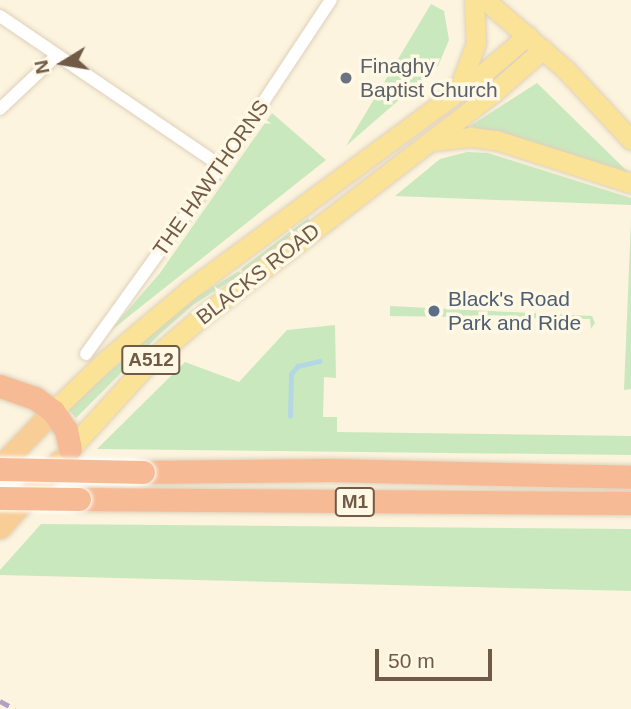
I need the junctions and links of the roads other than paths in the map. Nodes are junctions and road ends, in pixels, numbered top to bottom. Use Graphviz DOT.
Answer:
graph roads {
  1 [pos="331,0"];
  2 [pos="474,0"];
  3 [pos="485,0"];
  4 [pos="0,16"];
  5 [pos="535,42"];
  6 [pos="56,56"];
  7 [pos="456,92"];
  8 [pos="0,109"];
  9 [pos="631,141"];
  10 [pos="428,142"];
  11 [pos="221,166"];
  12 [pos="631,183"];
  13 [pos="86,354"];
  14 [pos="0,386"];
  15 [pos="53,411"];
  16 [pos="70,449"];
  17 [pos="0,467"];
  18 [pos="631,477"];
  19 [pos="0,498"];
  20 [pos="631,503"];
  21 [pos="0,528"];
  1 -- 11 [label="street, THE HAWTHORNS"];
  2 -- 7 [label="main road"];
  3 -- 5 [label="main road"];
  4 -- 6 [label="street"];
  5 -- 7 [label="main road, BLACKS ROAD / A512"];
  5 -- 9 [label="main road"];
  5 -- 10 [label="main road, BLACKS ROAD / A512"];
  6 -- 8 [label="street"];
  6 -- 11 [label="street"];
  7 -- 15 [label="main road, BLACKS ROAD / A512"];
  10 -- 12 [label="main road"];
  10 -- 16 [label="main road, BLACKS ROAD / A512"];
  11 -- 13 [label="street, THE HAWTHORNS"];
  14 -- 15 [label="highway"];
  15 -- 16 [label="highway"];
  15 -- 17 [label="highway, BLACKS ROAD / A512"];
  16 -- 21 [label="highway, BLACKS ROAD / A512"];
  17 -- 18 [label="highway, M1, bridge"];
  19 -- 20 [label="highway, M1, bridge"];
}
